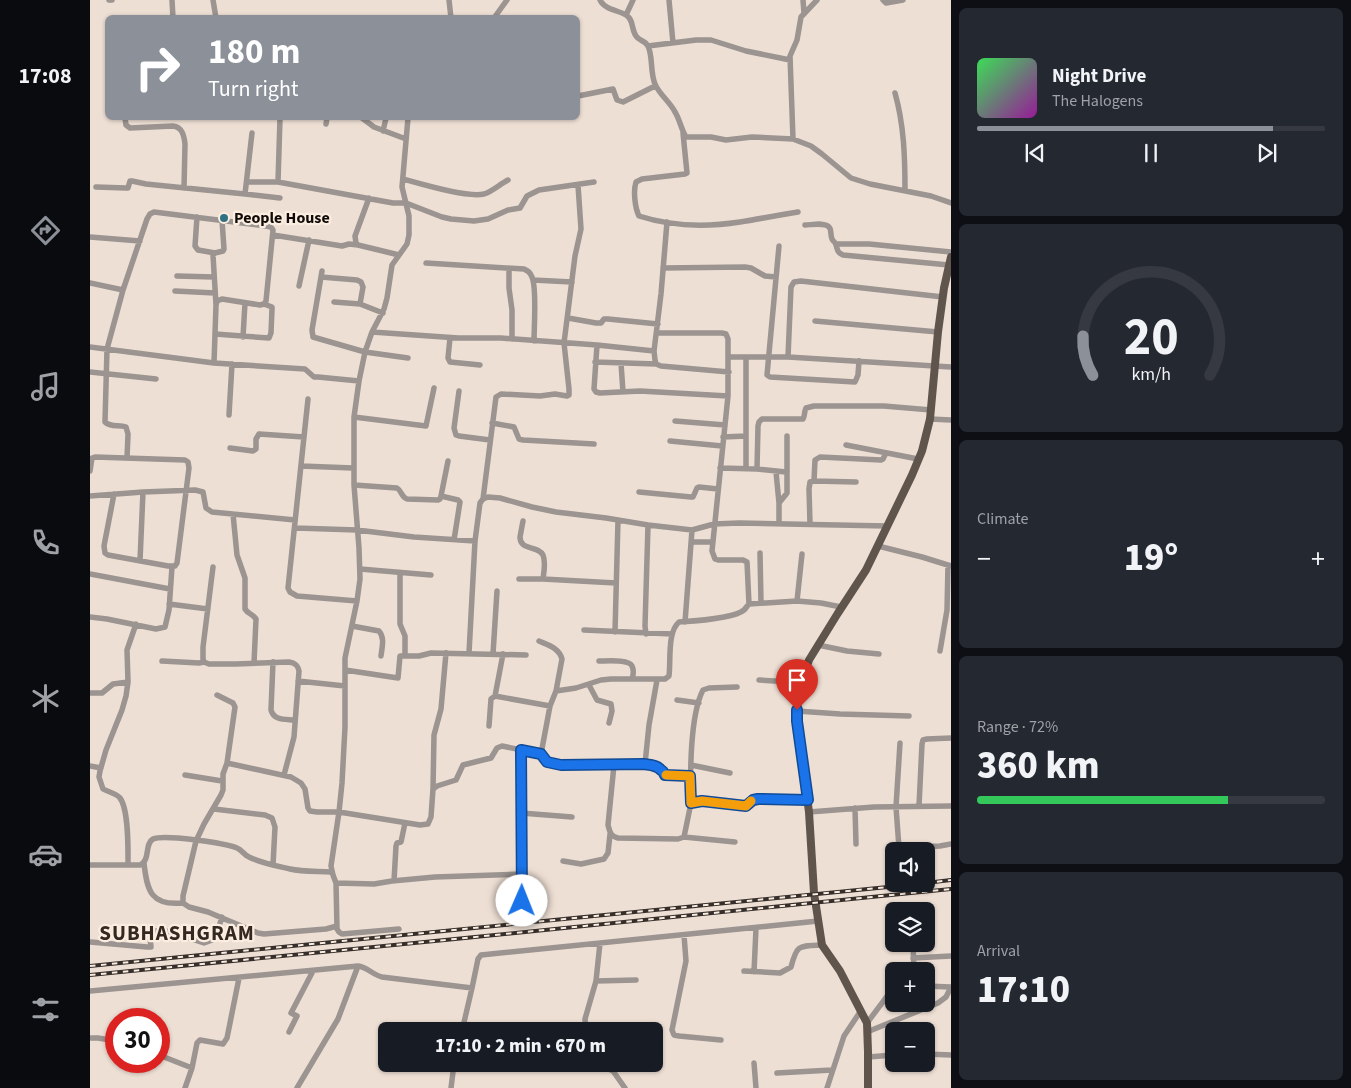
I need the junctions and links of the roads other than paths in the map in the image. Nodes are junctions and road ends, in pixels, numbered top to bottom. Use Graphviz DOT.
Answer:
graph roads {
  1 [pos="108,0"];
  2 [pos="112,0"];
  3 [pos="172,0"];
  4 [pos="212,0"];
  5 [pos="449,0"];
  6 [pos="507,0"];
  7 [pos="600,0"];
  8 [pos="633,0"];
  9 [pos="669,0"];
  10 [pos="803,0"];
  11 [pos="817,0"];
  12 [pos="883,0"];
  13 [pos="904,0"];
  14 [pos="804,13"];
  15 [pos="173,15"];
  16 [pos="215,15"];
  17 [pos="452,15"];
  18 [pos="496,15"];
  19 [pos="626,15"];
  20 [pos="673,43"];
  21 [pos="648,46"];
  22 [pos="790,60"];
  23 [pos="655,86"];
  24 [pos="895,93"];
  25 [pos="580,96"];
  26 [pos="125,120"];
  27 [pos="280,120"];
  28 [pos="364,120"];
  29 [pos="386,120"];
  30 [pos="408,120"];
  31 [pos="383,130"];
  32 [pos="252,133"];
  33 [pos="683,133"];
  34 [pos="406,139"];
  35 [pos="792,139"];
  36 [pos="403,179"];
  37 [pos="508,180"];
  38 [pos="247,182"];
  39 [pos="278,182"];
  40 [pos="594,182"];
  41 [pos="578,185"];
  42 [pos="96,187"];
  43 [pos="184,188"];
  44 [pos="905,190"];
  45 [pos="246,194"];
  46 [pos="280,198"];
  47 [pos="369,198"];
  48 [pos="406,203"];
  49 [pos="951,204"];
  50 [pos="798,212"];
  51 [pos="197,217"];
  52 [pos="222,220"];
  53 [pos="667,222"];
  54 [pos="805,225"];
  55 [pos="273,235"];
  56 [pos="90,237"];
  57 [pos="309,240"];
  58 [pos="140,241"];
  59 [pos="836,244"];
  60 [pos="358,245"];
  61 [pos="779,246"];
  62 [pos="951,252"];
  63 [pos="215,253"];
  64 [pos="399,255"];
  65 [pos="950,261"];
  66 [pos="426,263"];
  67 [pos="509,268"];
  68 [pos="663,268"];
  69 [pos="177,276"];
  70 [pos="214,277"];
  71 [pos="776,277"];
  72 [pos="533,280"];
  73 [pos="572,282"];
  74 [pos="90,283"];
  75 [pos="299,286"];
  76 [pos="948,289"];
  77 [pos="123,290"];
  78 [pos="175,290"];
  79 [pos="215,293"];
  80 [pos="943,298"];
  81 [pos="334,302"];
  82 [pos="245,303"];
  83 [pos="264,304"];
  84 [pos="360,304"];
  85 [pos="216,305"];
  86 [pos="383,312"];
  87 [pos="568,318"];
  88 [pos="815,321"];
  89 [pos="658,324"];
  90 [pos="372,332"];
  91 [pos="938,332"];
  92 [pos="657,333"];
  93 [pos="215,334"];
  94 [pos="243,336"];
  95 [pos="450,338"];
  96 [pos="512,339"];
  97 [pos="534,341"];
  98 [pos="564,343"];
  99 [pos="597,345"];
  100 [pos="90,348"];
  101 [pos="107,349"];
  102 [pos="654,351"];
  103 [pos="365,352"];
  104 [pos="728,357"];
  105 [pos="746,357"];
  106 [pos="768,357"];
  107 [pos="788,357"];
  108 [pos="408,358"];
  109 [pos="859,361"];
  110 [pos="596,362"];
  111 [pos="214,363"];
  112 [pos="621,363"];
  113 [pos="232,364"];
  114 [pos="480,364"];
  115 [pos="656,364"];
  116 [pos="934,366"];
  117 [pos="951,367"];
  118 [pos="90,372"];
  119 [pos="729,372"];
  120 [pos="106,374"];
  121 [pos="156,379"];
  122 [pos="358,381"];
  123 [pos="434,388"];
  124 [pos="459,391"];
  125 [pos="623,392"];
  126 [pos="728,396"];
  127 [pos="308,399"];
  128 [pos="931,410"];
  129 [pos="229,415"];
  130 [pos="354,417"];
  131 [pos="930,419"];
  132 [pos="951,420"];
  133 [pos="675,421"];
  134 [pos="492,423"];
  135 [pos="725,425"];
  136 [pos="724,436"];
  137 [pos="746,436"];
  138 [pos="787,436"];
  139 [pos="304,437"];
  140 [pos="490,440"];
  141 [pos="670,441"];
  142 [pos="594,444"];
  143 [pos="846,445"];
  144 [pos="722,446"];
  145 [pos="230,448"];
  146 [pos="886,453"];
  147 [pos="127,458"];
  148 [pos="918,459"];
  149 [pos="448,461"];
  150 [pos="301,466"];
  151 [pos="354,468"];
  152 [pos="720,468"];
  153 [pos="746,468"];
  154 [pos="757,469"];
  155 [pos="90,471"];
  156 [pos="776,472"];
  157 [pos="786,472"];
  158 [pos="814,481"];
  159 [pos="856,482"];
  160 [pos="354,486"];
  161 [pos="718,489"];
  162 [pos="186,490"];
  163 [pos="143,492"];
  164 [pos="639,492"];
  165 [pos="114,494"];
  166 [pos="90,496"];
  167 [pos="441,496"];
  168 [pos="483,499"];
  169 [pos="779,503"];
  170 [pos="232,514"];
  171 [pos="296,520"];
  172 [pos="618,520"];
  173 [pos="523,521"];
  174 [pos="714,524"];
  175 [pos="779,524"];
  176 [pos="810,524"];
  177 [pos="648,526"];
  178 [pos="887,526"];
  179 [pos="295,528"];
  180 [pos="357,530"];
  181 [pos="692,530"];
  182 [pos="454,540"];
  183 [pos="475,541"];
  184 [pos="692,542"];
  185 [pos="712,542"];
  186 [pos="878,546"];
  187 [pos="760,553"];
  188 [pos="802,554"];
  189 [pos="140,561"];
  190 [pos="950,566"];
  191 [pos="172,567"];
  192 [pos="213,567"];
  193 [pos="360,569"];
  194 [pos="400,573"];
  195 [pos="90,574"];
  196 [pos="431,575"];
  197 [pos="543,578"];
  198 [pos="518,579"];
  199 [pos="616,583"];
  200 [pos="170,589"];
  201 [pos="497,591"];
  202 [pos="357,601"];
  203 [pos="797,601"];
  204 [pos="761,603"];
  205 [pos="169,604"];
  206 [pos="749,604"];
  207 [pos="841,608"];
  208 [pos="208,609"];
  209 [pos="949,610"];
  210 [pos="90,617"];
  211 [pos="685,622"];
  212 [pos="136,624"];
  213 [pos="352,626"];
  214 [pos="584,630"];
  215 [pos="615,632"];
  216 [pos="646,634"];
  217 [pos="672,634"];
  218 [pos="539,641"];
  219 [pos="818,645"];
  220 [pos="940,651"];
  221 [pos="446,653"];
  222 [pos="469,653"];
  223 [pos="493,654"];
  224 [pos="503,654"];
  225 [pos="879,654"];
  226 [pos="526,655"];
  227 [pos="380,656"];
  228 [pos="405,656"];
  229 [pos="162,661"];
  230 [pos="599,661"];
  231 [pos="204,662"];
  232 [pos="273,662"];
  233 [pos="254,663"];
  234 [pos="345,670"];
  235 [pos="632,679"];
  236 [pos="657,680"];
  237 [pos="759,680"];
  238 [pos="298,681"];
  239 [pos="802,681"];
  240 [pos="128,682"];
  241 [pos="589,685"];
  242 [pos="345,686"];
  243 [pos="737,687"];
  244 [pos="556,691"];
  245 [pos="90,693"];
  246 [pos="217,695"];
  247 [pos="495,696"];
  248 [pos="677,700"];
  249 [pos="699,702"];
  250 [pos="550,706"];
  251 [pos="797,710"];
  252 [pos="909,716"];
  253 [pos="295,720"];
  254 [pos="609,723"];
  255 [pos="489,726"];
  256 [pos="951,738"];
  257 [pos="900,743"];
  258 [pos="521,750"];
  259 [pos="541,754"];
  260 [pos="227,763"];
  261 [pos="644,764"];
  262 [pos="691,764"];
  263 [pos="614,765"];
  264 [pos="90,766"];
  265 [pos="101,768"];
  266 [pos="730,773"];
  267 [pos="185,775"];
  268 [pos="284,775"];
  269 [pos="690,776"];
  270 [pos="222,781"];
  271 [pos="433,789"];
  272 [pos="808,800"];
  273 [pos="691,803"];
  274 [pos="896,806"];
  275 [pos="919,806"];
  276 [pos="951,806"];
  277 [pos="855,808"];
  278 [pos="214,809"];
  279 [pos="340,812"];
  280 [pos="809,812"];
  281 [pos="522,813"];
  282 [pos="572,817"];
  283 [pos="405,823"];
  284 [pos="610,834"];
  285 [pos="684,837"];
  286 [pos="196,840"];
  287 [pos="735,842"];
  288 [pos="899,842"];
  289 [pos="856,844"];
  290 [pos="951,844"];
  291 [pos="935,845"];
  292 [pos="563,861"];
  293 [pos="144,863"];
  294 [pos="273,864"];
  295 [pos="90,865"];
  296 [pos="128,865"];
  297 [pos="332,872"];
  298 [pos="522,874"];
  299 [pos="394,881"];
  300 [pos="336,883"];
  301 [pos="183,903"];
  302 [pos="522,914"];
  303 [pos="222,917"];
  304 [pos="818,922"];
  305 [pos="337,926"];
  306 [pos="756,928"];
  307 [pos="399,929"];
  308 [pos="684,935"];
  309 [pos="90,942"];
  310 [pos="600,943"];
  311 [pos="822,945"];
  312 [pos="913,952"];
  313 [pos="951,956"];
  314 [pos="913,958"];
  315 [pos="913,962"];
  316 [pos="358,966"];
  317 [pos="312,970"];
  318 [pos="744,971"];
  319 [pos="754,972"];
  320 [pos="239,978"];
  321 [pos="636,980"];
  322 [pos="596,981"];
  323 [pos="935,986"];
  324 [pos="950,987"];
  325 [pos="472,988"];
  326 [pos="90,991"];
  327 [pos="885,999"];
  328 [pos="860,1012"];
  329 [pos="464,1022"];
  330 [pos="585,1022"];
  331 [pos="867,1023"];
  332 [pos="290,1032"];
  333 [pos="868,1032"];
  334 [pos="90,1038"];
  335 [pos="105,1039"];
  336 [pos="721,1040"];
  337 [pos="935,1054"];
  338 [pos="951,1054"];
  339 [pos="885,1056"];
  340 [pos="868,1057"];
  341 [pos="170,1059"];
  342 [pos="754,1063"];
  343 [pos="192,1068"];
  344 [pos="832,1070"];
  345 [pos="453,1072"];
  346 [pos="613,1072"];
  347 [pos="777,1073"];
  348 [pos="185,1088"];
  349 [pos="297,1088"];
  350 [pos="451,1088"];
  351 [pos="625,1088"];
  352 [pos="756,1088"];
  353 [pos="827,1088"];
  354 [pos="868,1088"];
  1 -- 2 [label="street"];
  3 -- 15 [label="street"];
  4 -- 16 [label="street"];
  5 -- 17 [label="street"];
  6 -- 18 [label="street"];
  7 -- 19 [label="street"];
  8 -- 19 [label="street"];
  9 -- 20 [label="street"];
  10 -- 14 [label="street"];
  11 -- 14 [label="street"];
  12 -- 13 [label="street"];
  14 -- 22 [label="street"];
  19 -- 21 [label="street"];
  20 -- 21 [label="street"];
  20 -- 22 [label="street"];
  21 -- 23 [label="street"];
  22 -- 35 [label="street"];
  23 -- 25 [label="street"];
  23 -- 33 [label="street"];
  24 -- 44 [label="street"];
  26 -- 43 [label="street"];
  27 -- 39 [label="street"];
  28 -- 31 [label="street"];
  29 -- 31 [label="street"];
  30 -- 34 [label="street"];
  31 -- 34 [label="street"];
  32 -- 38 [label="street"];
  33 -- 35 [label="street"];
  33 -- 53 [label="street"];
  34 -- 36 [label="street"];
  35 -- 44 [label="street"];
  36 -- 37 [label="street"];
  36 -- 48 [label="street"];
  38 -- 39 [label="street"];
  38 -- 45 [label="street"];
  39 -- 47 [label="street"];
  40 -- 41 [label="street"];
  41 -- 48 [label="street"];
  41 -- 73 [label="street"];
  42 -- 43 [label="street"];
  43 -- 45 [label="street"];
  44 -- 49 [label="street"];
  45 -- 46 [label="street"];
  47 -- 48 [label="street"];
  47 -- 60 [label="street"];
  48 -- 64 [label="street"];
  50 -- 53 [label="street"];
  51 -- 52 [label="street"];
  51 -- 58 [label="street"];
  51 -- 63 [label="street"];
  52 -- 55 [label="street"];
  52 -- 63 [label="street"];
  53 -- 68 [label="street"];
  54 -- 59 [label="street"];
  55 -- 57 [label="street"];
  55 -- 83 [label="street"];
  56 -- 58 [label="street"];
  57 -- 60 [label="street"];
  57 -- 75 [label="street"];
  58 -- 77 [label="street"];
  59 -- 62 [label="street"];
  59 -- 65 [label="street"];
  60 -- 64 [label="street"];
  61 -- 71 [label="street"];
  63 -- 70 [label="street"];
  64 -- 86 [label="street"];
  65 -- 76 [label="main road"];
  66 -- 67 [label="street"];
  67 -- 72 [label="street"];
  67 -- 96 [label="street"];
  68 -- 71 [label="street"];
  68 -- 89 [label="street"];
  69 -- 70 [label="street"];
  70 -- 79 [label="street"];
  71 -- 106 [label="street"];
  72 -- 73 [label="street"];
  72 -- 97 [label="street"];
  73 -- 87 [label="street"];
  74 -- 77 [label="street"];
  76 -- 80 [label="main road"];
  77 -- 101 [label="street"];
  78 -- 79 [label="street"];
  79 -- 85 [label="street"];
  80 -- 91 [label="main road"];
  80 -- 107 [label="street"];
  81 -- 84 [label="street"];
  82 -- 83 [label="street"];
  82 -- 85 [label="street"];
  82 -- 94 [label="street"];
  83 -- 94 [label="street"];
  84 -- 86 [label="street"];
  84 -- 103 [label="street"];
  85 -- 93 [label="street"];
  86 -- 90 [label="street"];
  87 -- 89 [label="street"];
  87 -- 98 [label="street"];
  88 -- 91 [label="street"];
  89 -- 92 [label="street"];
  90 -- 95 [label="street"];
  90 -- 103 [label="street"];
  91 -- 116 [label="main road"];
  92 -- 102 [label="street"];
  92 -- 104 [label="street"];
  93 -- 94 [label="street"];
  93 -- 111 [label="street"];
  95 -- 96 [label="street"];
  95 -- 114 [label="street"];
  96 -- 97 [label="street"];
  97 -- 98 [label="street"];
  98 -- 99 [label="street"];
  98 -- 134 [label="street"];
  99 -- 102 [label="street"];
  99 -- 110 [label="street"];
  100 -- 101 [label="street"];
  101 -- 111 [label="street"];
  101 -- 120 [label="street"];
  102 -- 115 [label="street"];
  103 -- 108 [label="street"];
  103 -- 122 [label="street"];
  104 -- 105 [label="street"];
  104 -- 119 [label="street"];
  105 -- 106 [label="street"];
  105 -- 137 [label="street"];
  106 -- 107 [label="street"];
  106 -- 109 [label="street"];
  107 -- 109 [label="street"];
  109 -- 116 [label="street"];
  110 -- 112 [label="street"];
  110 -- 125 [label="street"];
  111 -- 113 [label="street"];
  112 -- 115 [label="street"];
  112 -- 125 [label="street"];
  113 -- 122 [label="street"];
  113 -- 129 [label="street"];
  115 -- 119 [label="street"];
  116 -- 117 [label="street"];
  116 -- 128 [label="main road"];
  118 -- 120 [label="street"];
  119 -- 126 [label="street"];
  120 -- 121 [label="street"];
  120 -- 147 [label="street"];
  122 -- 130 [label="street"];
  123 -- 130 [label="street"];
  124 -- 140 [label="street"];
  125 -- 126 [label="street"];
  126 -- 135 [label="street"];
  127 -- 139 [label="street"];
  128 -- 131 [label="main road"];
  128 -- 154 [label="street"];
  130 -- 151 [label="street"];
  131 -- 132 [label="street"];
  131 -- 148 [label="main road"];
  133 -- 135 [label="street"];
  134 -- 140 [label="street"];
  134 -- 142 [label="street"];
  135 -- 136 [label="street"];
  136 -- 137 [label="street"];
  136 -- 144 [label="street"];
  137 -- 153 [label="street"];
  138 -- 157 [label="street"];
  139 -- 145 [label="street"];
  139 -- 150 [label="street"];
  140 -- 168 [label="street"];
  141 -- 144 [label="street"];
  143 -- 146 [label="street"];
  144 -- 152 [label="street"];
  146 -- 148 [label="street"];
  146 -- 158 [label="street"];
  147 -- 155 [label="street"];
  147 -- 162 [label="street"];
  148 -- 178 [label="main road"];
  149 -- 167 [label="street"];
  150 -- 151 [label="street"];
  150 -- 171 [label="street"];
  151 -- 160 [label="street"];
  152 -- 153 [label="street"];
  152 -- 161 [label="street"];
  153 -- 154 [label="street"];
  154 -- 156 [label="street"];
  156 -- 157 [label="street"];
  156 -- 169 [label="street"];
  157 -- 169 [label="street"];
  158 -- 159 [label="street"];
  158 -- 176 [label="street"];
  160 -- 167 [label="street"];
  160 -- 180 [label="street"];
  161 -- 164 [label="street"];
  161 -- 174 [label="street"];
  162 -- 163 [label="street"];
  162 -- 170 [label="street"];
  162 -- 191 [label="street"];
  163 -- 165 [label="street"];
  163 -- 189 [label="street"];
  165 -- 166 [label="street"];
  165 -- 189 [label="street"];
  167 -- 182 [label="street"];
  168 -- 172 [label="street"];
  168 -- 183 [label="street"];
  169 -- 175 [label="street"];
  170 -- 171 [label="street"];
  170 -- 233 [label="street"];
  171 -- 179 [label="street"];
  172 -- 177 [label="street"];
  172 -- 199 [label="street"];
  173 -- 197 [label="street"];
  174 -- 175 [label="street"];
  174 -- 181 [label="street"];
  174 -- 185 [label="street"];
  175 -- 176 [label="street"];
  176 -- 178 [label="street"];
  177 -- 181 [label="street"];
  177 -- 216 [label="street"];
  178 -- 186 [label="main road"];
  179 -- 180 [label="street"];
  179 -- 202 [label="street"];
  180 -- 182 [label="street"];
  180 -- 193 [label="street"];
  181 -- 184 [label="street"];
  182 -- 183 [label="street"];
  183 -- 222 [label="street"];
  184 -- 185 [label="street"];
  184 -- 211 [label="street"];
  185 -- 206 [label="street"];
  186 -- 190 [label="street"];
  186 -- 207 [label="main road"];
  187 -- 204 [label="street"];
  188 -- 203 [label="street"];
  189 -- 191 [label="street"];
  190 -- 209 [label="street"];
  191 -- 200 [label="street"];
  192 -- 208 [label="street"];
  193 -- 194 [label="street"];
  193 -- 202 [label="street"];
  194 -- 196 [label="street"];
  194 -- 228 [label="street"];
  195 -- 200 [label="street"];
  197 -- 198 [label="street"];
  197 -- 199 [label="street"];
  199 -- 215 [label="street"];
  200 -- 205 [label="street"];
  201 -- 223 [label="street"];
  202 -- 213 [label="street"];
  203 -- 204 [label="street"];
  203 -- 207 [label="street"];
  204 -- 206 [label="street"];
  205 -- 208 [label="street"];
  205 -- 212 [label="street"];
  206 -- 211 [label="street"];
  207 -- 219 [label="main road"];
  208 -- 231 [label="street"];
  209 -- 220 [label="street"];
  210 -- 212 [label="street"];
  211 -- 217 [label="street"];
  212 -- 240 [label="street"];
  213 -- 227 [label="street"];
  213 -- 234 [label="street"];
  214 -- 215 [label="street"];
  215 -- 216 [label="street"];
  216 -- 217 [label="street"];
  217 -- 236 [label="street"];
  218 -- 244 [label="street"];
  219 -- 225 [label="street"];
  219 -- 239 [label="main road"];
  221 -- 222 [label="street"];
  221 -- 228 [label="street"];
  221 -- 271 [label="street"];
  222 -- 223 [label="street"];
  223 -- 224 [label="street"];
  224 -- 226 [label="street"];
  224 -- 247 [label="street"];
  228 -- 234 [label="street"];
  229 -- 231 [label="street"];
  230 -- 235 [label="street"];
  231 -- 233 [label="street"];
  232 -- 233 [label="street"];
  232 -- 238 [label="street"];
  232 -- 253 [label="street"];
  234 -- 242 [label="street"];
  235 -- 236 [label="street"];
  235 -- 241 [label="street"];
  236 -- 261 [label="street"];
  237 -- 239 [label="street"];
  238 -- 242 [label="street"];
  238 -- 253 [label="street"];
  239 -- 251 [label="main road"];
  240 -- 245 [label="street"];
  240 -- 265 [label="street"];
  241 -- 244 [label="street"];
  241 -- 254 [label="street"];
  242 -- 279 [label="street"];
  243 -- 249 [label="street"];
  244 -- 250 [label="street"];
  246 -- 260 [label="street"];
  247 -- 250 [label="street"];
  247 -- 255 [label="street"];
  248 -- 249 [label="street"];
  249 -- 262 [label="street"];
  250 -- 259 [label="street"];
  251 -- 252 [label="street"];
  251 -- 272 [label="main road"];
  253 -- 268 [label="street"];
  256 -- 275 [label="street"];
  257 -- 274 [label="street"];
  258 -- 259 [label="street"];
  258 -- 271 [label="street"];
  258 -- 281 [label="street"];
  259 -- 263 [label="street"];
  260 -- 268 [label="street"];
  260 -- 270 [label="street"];
  261 -- 263 [label="street"];
  261 -- 269 [label="street"];
  262 -- 266 [label="street"];
  262 -- 269 [label="street"];
  263 -- 284 [label="street"];
  264 -- 265 [label="street"];
  265 -- 296 [label="street"];
  267 -- 270 [label="street"];
  268 -- 279 [label="street"];
  269 -- 273 [label="street"];
  270 -- 278 [label="street"];
  271 -- 283 [label="street"];
  272 -- 273 [label="street"];
  272 -- 280 [label="main road"];
  273 -- 285 [label="street"];
  274 -- 275 [label="street"];
  274 -- 277 [label="street"];
  274 -- 288 [label="street"];
  275 -- 276 [label="street"];
  277 -- 280 [label="street"];
  277 -- 289 [label="street"];
  278 -- 286 [label="street"];
  278 -- 294 [label="street"];
  279 -- 283 [label="street"];
  279 -- 297 [label="street"];
  280 -- 304 [label="main road"];
  281 -- 282 [label="street"];
  281 -- 298 [label="street"];
  283 -- 299 [label="street"];
  284 -- 285 [label="street"];
  284 -- 292 [label="street"];
  285 -- 287 [label="street"];
  286 -- 293 [label="street"];
  286 -- 294 [label="street"];
  286 -- 301 [label="street"];
  290 -- 291 [label="street"];
  293 -- 296 [label="street"];
  293 -- 301 [label="street"];
  294 -- 297 [label="street"];
  295 -- 296 [label="street"];
  297 -- 300 [label="street"];
  298 -- 299 [label="street"];
  298 -- 302 [label="street"];
  299 -- 300 [label="street"];
  300 -- 305 [label="street"];
  301 -- 303 [label="street"];
  303 -- 305 [label="street"];
  303 -- 309 [label="street"];
  304 -- 306 [label="street"];
  304 -- 311 [label="main road"];
  305 -- 307 [label="street"];
  306 -- 308 [label="street"];
  306 -- 319 [label="street"];
  308 -- 310 [label="street"];
  308 -- 336 [label="street"];
  310 -- 322 [label="street"];
  310 -- 325 [label="street"];
  311 -- 319 [label="street"];
  311 -- 328 [label="main road"];
  312 -- 314 [label="street"];
  313 -- 314 [label="street"];
  314 -- 315 [label="street"];
  316 -- 317 [label="street"];
  316 -- 325 [label="street"];
  316 -- 349 [label="street"];
  317 -- 320 [label="street"];
  317 -- 332 [label="street"];
  318 -- 319 [label="street"];
  320 -- 326 [label="street"];
  320 -- 343 [label="street"];
  321 -- 322 [label="street"];
  322 -- 330 [label="street"];
  323 -- 324 [label="street"];
  324 -- 333 [label="street"];
  325 -- 329 [label="street"];
  327 -- 331 [label="street"];
  328 -- 331 [label="main road"];
  328 -- 344 [label="street"];
  331 -- 333 [label="main road"];
  333 -- 340 [label="main road"];
  334 -- 335 [label="street"];
  337 -- 338 [label="street"];
  339 -- 340 [label="street"];
  340 -- 354 [label="main road"];
  341 -- 343 [label="street"];
  342 -- 352 [label="street"];
  343 -- 348 [label="street"];
  344 -- 347 [label="street"];
  344 -- 353 [label="street"];
  345 -- 350 [label="street"];
  346 -- 351 [label="street"];
}
